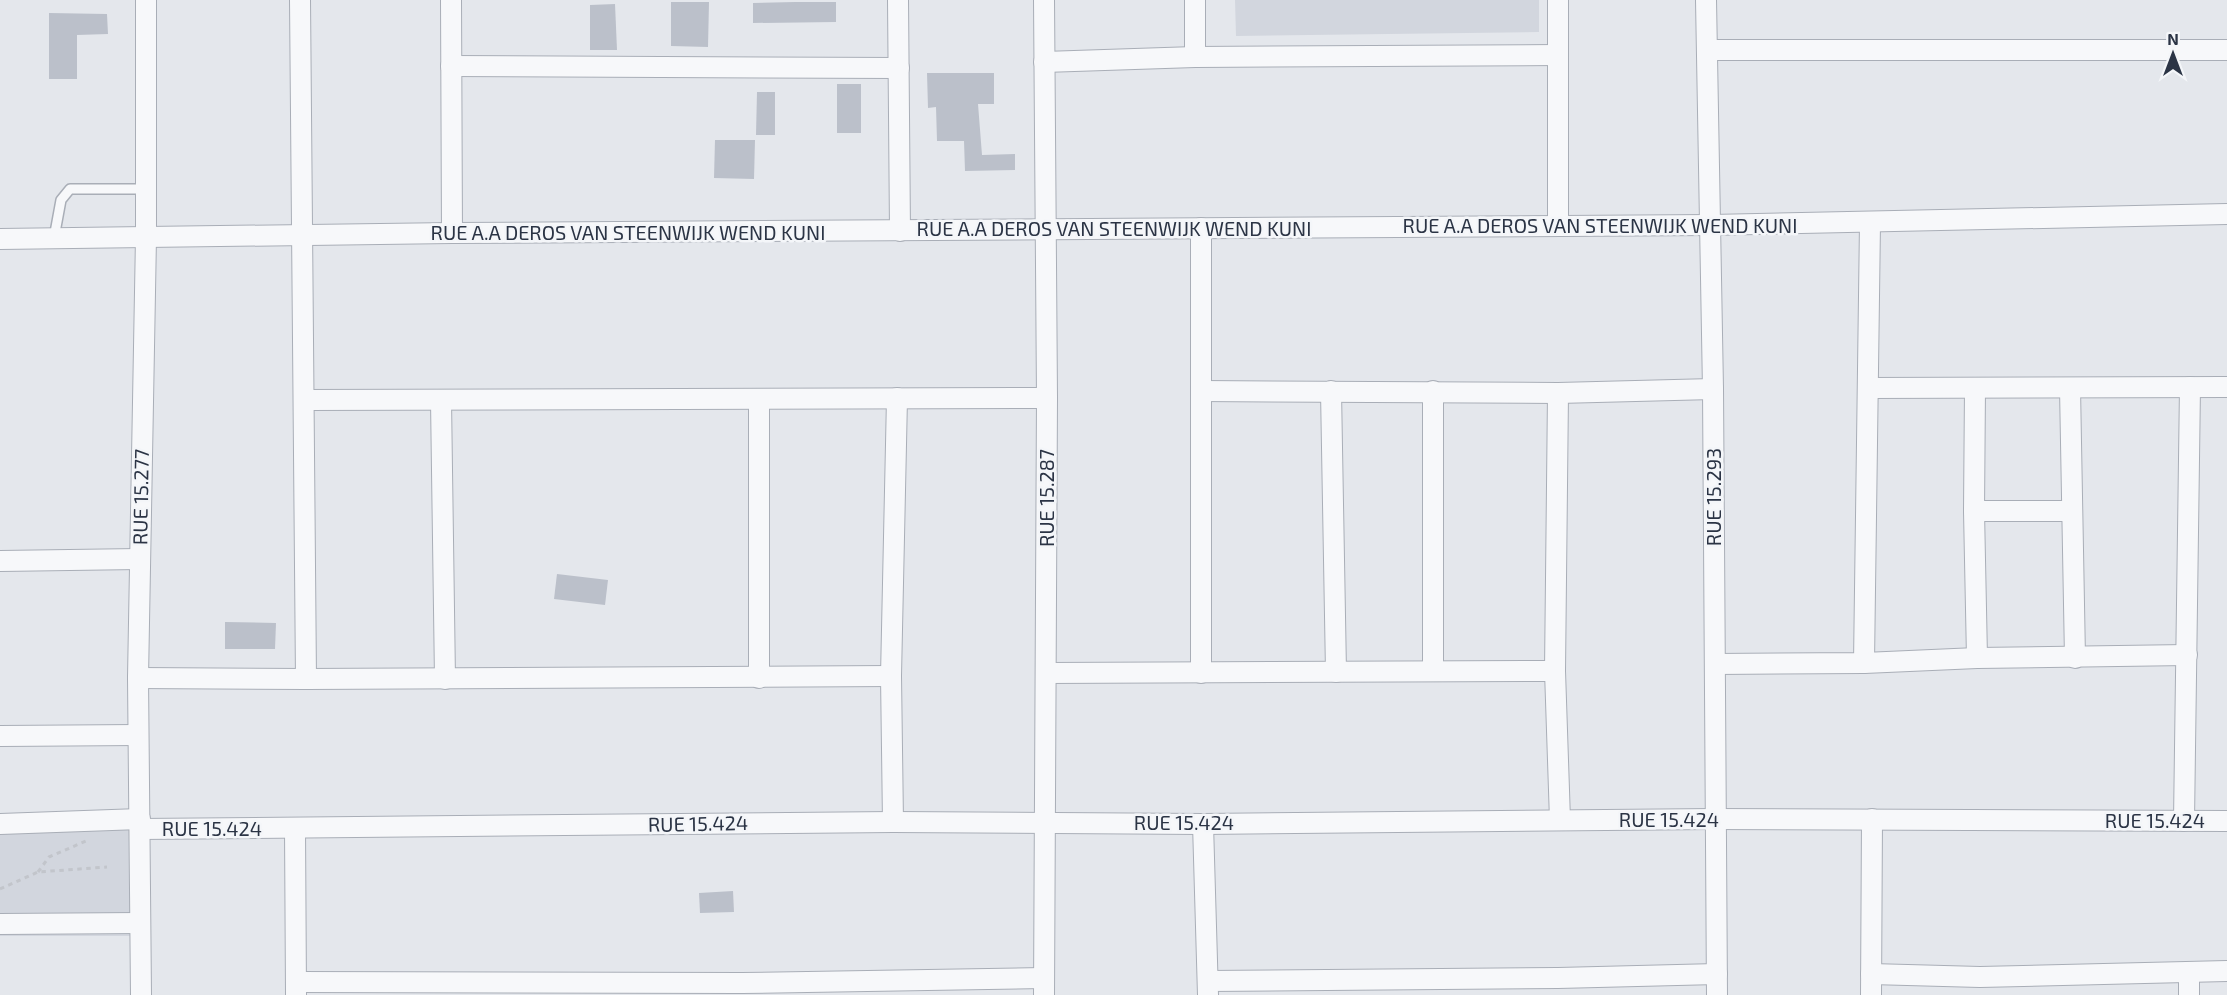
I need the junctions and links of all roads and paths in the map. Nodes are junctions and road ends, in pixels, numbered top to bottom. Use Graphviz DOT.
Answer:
graph roads {
  1 [pos="146,0"];
  2 [pos="300,0"];
  3 [pos="450,0"];
  4 [pos="898,0"];
  5 [pos="1044,0"];
  6 [pos="1195,0"];
  7 [pos="1558,0"];
  8 [pos="1706,0"];
  9 [pos="1708,50"];
  10 [pos="2227,50"];
  11 [pos="1558,55"];
  12 [pos="1195,57"];
  13 [pos="1044,62"];
  14 [pos="451,66"];
  15 [pos="899,68"];
  16 [pos="146,189"];
  17 [pos="2227,214"];
  18 [pos="1870,223"];
  19 [pos="1711,225"];
  20 [pos="1558,226"];
  21 [pos="1201,228"];
  22 [pos="1046,230"];
  23 [pos="900,231"];
  24 [pos="452,233"];
  25 [pos="303,236"];
  26 [pos="146,237"];
  27 [pos="54,238"];
  28 [pos="0,239"];
  29 [pos="2190,387"];
  30 [pos="2227,387"];
  31 [pos="1868,388"];
  32 [pos="2070,388"];
  33 [pos="1713,389"];
  34 [pos="1975,389"];
  35 [pos="1201,391"];
  36 [pos="1331,391"];
  37 [pos="1433,391"];
  38 [pos="1558,393"];
  39 [pos="897,398"];
  40 [pos="1047,398"];
  41 [pos="759,399"];
  42 [pos="304,400"];
  43 [pos="441,400"];
  44 [pos="1974,511"];
  45 [pos="2072,511"];
  46 [pos="140,560"];
  47 [pos="0,561"];
  48 [pos="2187,655"];
  49 [pos="1977,658"];
  50 [pos="2075,658"];
  51 [pos="1864,663"];
  52 [pos="1715,664"];
  53 [pos="1433,670"];
  54 [pos="1556,671"];
  55 [pos="1336,672"];
  56 [pos="1047,673"];
  57 [pos="1201,673"];
  58 [pos="891,676"];
  59 [pos="138,678"];
  60 [pos="759,678"];
  61 [pos="306,679"];
  62 [pos="445,679"];
  63 [pos="138,735"];
  64 [pos="0,736"];
  65 [pos="1714,819"];
  66 [pos="1872,819"];
  67 [pos="1560,820"];
  68 [pos="2184,821"];
  69 [pos="2227,821"];
  70 [pos="893,822"];
  71 [pos="1044,822"];
  72 [pos="0,824"];
  73 [pos="140,824"];
  74 [pos="1203,824"];
  75 [pos="294,829"];
  76 [pos="91,838"];
  77 [pos="107,867"];
  78 [pos="38,872"];
  79 [pos="0,889"];
  80 [pos="140,923"];
  81 [pos="0,924"];
  82 [pos="2227,971"];
  83 [pos="2189,972"];
  84 [pos="1717,974"];
  85 [pos="1871,974"];
  86 [pos="2074,985"];
  87 [pos="1043,986"];
  88 [pos="1558,986"];
  89 [pos="1980,986"];
  90 [pos="296,988"];
  91 [pos="442,988"];
  92 [pos="898,988"];
  93 [pos="1208,988"];
  94 [pos="742,989"];
  95 [pos="141,995"];
  96 [pos="1717,995"];
  97 [pos="1871,995"];
  98 [pos="2189,995"];
  1 -- 16 [label="street, RUE 15.277"];
  2 -- 25 [label="street"];
  3 -- 14 [label="street"];
  4 -- 15 [label="street"];
  5 -- 13 [label="street, RUE 15.287"];
  6 -- 12 [label="street"];
  7 -- 11 [label="street"];
  8 -- 9 [label="street, RUE 15.293"];
  9 -- 10 [label="street"];
  9 -- 19 [label="street, RUE 15.293"];
  11 -- 12 [label="street"];
  11 -- 20 [label="street"];
  12 -- 13 [label="street"];
  13 -- 22 [label="street, RUE 15.287"];
  14 -- 15 [label="street"];
  14 -- 24 [label="street"];
  15 -- 23 [label="street"];
  16 -- 26 [label="street, RUE 15.277"];
  16 -- 27 [label="lane"];
  17 -- 18 [label="street, RUE A.A DEROS VAN STEENWIJK WEND KUNI"];
  18 -- 19 [label="street, RUE A.A DEROS VAN STEENWIJK WEND KUNI"];
  18 -- 31 [label="street"];
  19 -- 20 [label="street, RUE A.A DEROS VAN STEENWIJK WEND KUNI"];
  19 -- 33 [label="street, RUE 15.293"];
  20 -- 21 [label="street, RUE A.A DEROS VAN STEENWIJK WEND KUNI"];
  21 -- 22 [label="street, RUE A.A DEROS VAN STEENWIJK WEND KUNI"];
  21 -- 35 [label="street"];
  22 -- 23 [label="street, RUE A.A DEROS VAN STEENWIJK WEND KUNI"];
  22 -- 40 [label="street, RUE 15.287"];
  23 -- 24 [label="street, RUE A.A DEROS VAN STEENWIJK WEND KUNI"];
  24 -- 25 [label="street, RUE A.A DEROS VAN STEENWIJK WEND KUNI"];
  25 -- 26 [label="street, RUE A.A DEROS VAN STEENWIJK WEND KUNI"];
  25 -- 42 [label="street"];
  26 -- 27 [label="street, RUE A.A DEROS VAN STEENWIJK WEND KUNI"];
  26 -- 46 [label="street, RUE 15.277"];
  27 -- 28 [label="street, RUE A.A DEROS VAN STEENWIJK WEND KUNI"];
  29 -- 30 [label="street"];
  29 -- 32 [label="street"];
  29 -- 48 [label="street"];
  31 -- 34 [label="street"];
  31 -- 51 [label="street"];
  32 -- 34 [label="street"];
  32 -- 45 [label="street"];
  33 -- 38 [label="street"];
  33 -- 52 [label="street, RUE 15.293"];
  34 -- 44 [label="street"];
  35 -- 36 [label="street"];
  35 -- 57 [label="street"];
  36 -- 37 [label="street"];
  36 -- 55 [label="street"];
  37 -- 38 [label="street"];
  37 -- 53 [label="street"];
  38 -- 54 [label="street"];
  39 -- 40 [label="street"];
  39 -- 41 [label="street"];
  39 -- 58 [label="street"];
  40 -- 56 [label="street, RUE 15.287"];
  41 -- 43 [label="street"];
  41 -- 60 [label="street"];
  42 -- 43 [label="street"];
  42 -- 61 [label="street"];
  43 -- 62 [label="street"];
  44 -- 45 [label="street"];
  44 -- 49 [label="street"];
  45 -- 50 [label="street"];
  46 -- 47 [label="street"];
  46 -- 59 [label="street, RUE 15.277"];
  48 -- 50 [label="street"];
  48 -- 68 [label="street"];
  49 -- 50 [label="street"];
  49 -- 51 [label="street"];
  51 -- 52 [label="street"];
  52 -- 65 [label="street, RUE 15.293"];
  53 -- 54 [label="street"];
  53 -- 55 [label="street"];
  54 -- 67 [label="street"];
  55 -- 57 [label="street"];
  56 -- 57 [label="street"];
  56 -- 71 [label="street, RUE 15.287"];
  58 -- 60 [label="street"];
  58 -- 70 [label="street"];
  59 -- 61 [label="street"];
  59 -- 63 [label="street, RUE 15.277"];
  60 -- 62 [label="street"];
  61 -- 62 [label="street"];
  63 -- 64 [label="street"];
  63 -- 73 [label="street, RUE 15.277"];
  65 -- 66 [label="street, RUE 15.424"];
  65 -- 67 [label="street, RUE 15.424"];
  65 -- 84 [label="street, RUE 15.293"];
  66 -- 68 [label="street, RUE 15.424"];
  66 -- 85 [label="street"];
  67 -- 74 [label="street, RUE 15.424"];
  68 -- 69 [label="street, RUE 15.424"];
  70 -- 71 [label="street, RUE 15.424"];
  70 -- 75 [label="street, RUE 15.424"];
  71 -- 74 [label="street, RUE 15.424"];
  71 -- 87 [label="street, RUE 15.287"];
  72 -- 73 [label="street, RUE 15.424"];
  73 -- 75 [label="street, RUE 15.424"];
  73 -- 80 [label="street, RUE 15.277"];
  74 -- 93 [label="street"];
  75 -- 90 [label="street"];
  76 -- 78 [label="path"];
  77 -- 78 [label="path"];
  78 -- 79 [label="path"];
  80 -- 81 [label="street"];
  80 -- 95 [label="street, RUE 15.277"];
  82 -- 83 [label="street"];
  83 -- 86 [label="street"];
  83 -- 98 [label="street"];
  84 -- 88 [label="street"];
  84 -- 96 [label="street, RUE 15.293"];
  85 -- 89 [label="street"];
  85 -- 97 [label="street"];
  86 -- 89 [label="street"];
  87 -- 92 [label="street"];
  88 -- 93 [label="street"];
  90 -- 91 [label="street"];
  91 -- 94 [label="street"];
  92 -- 94 [label="street"];
}
